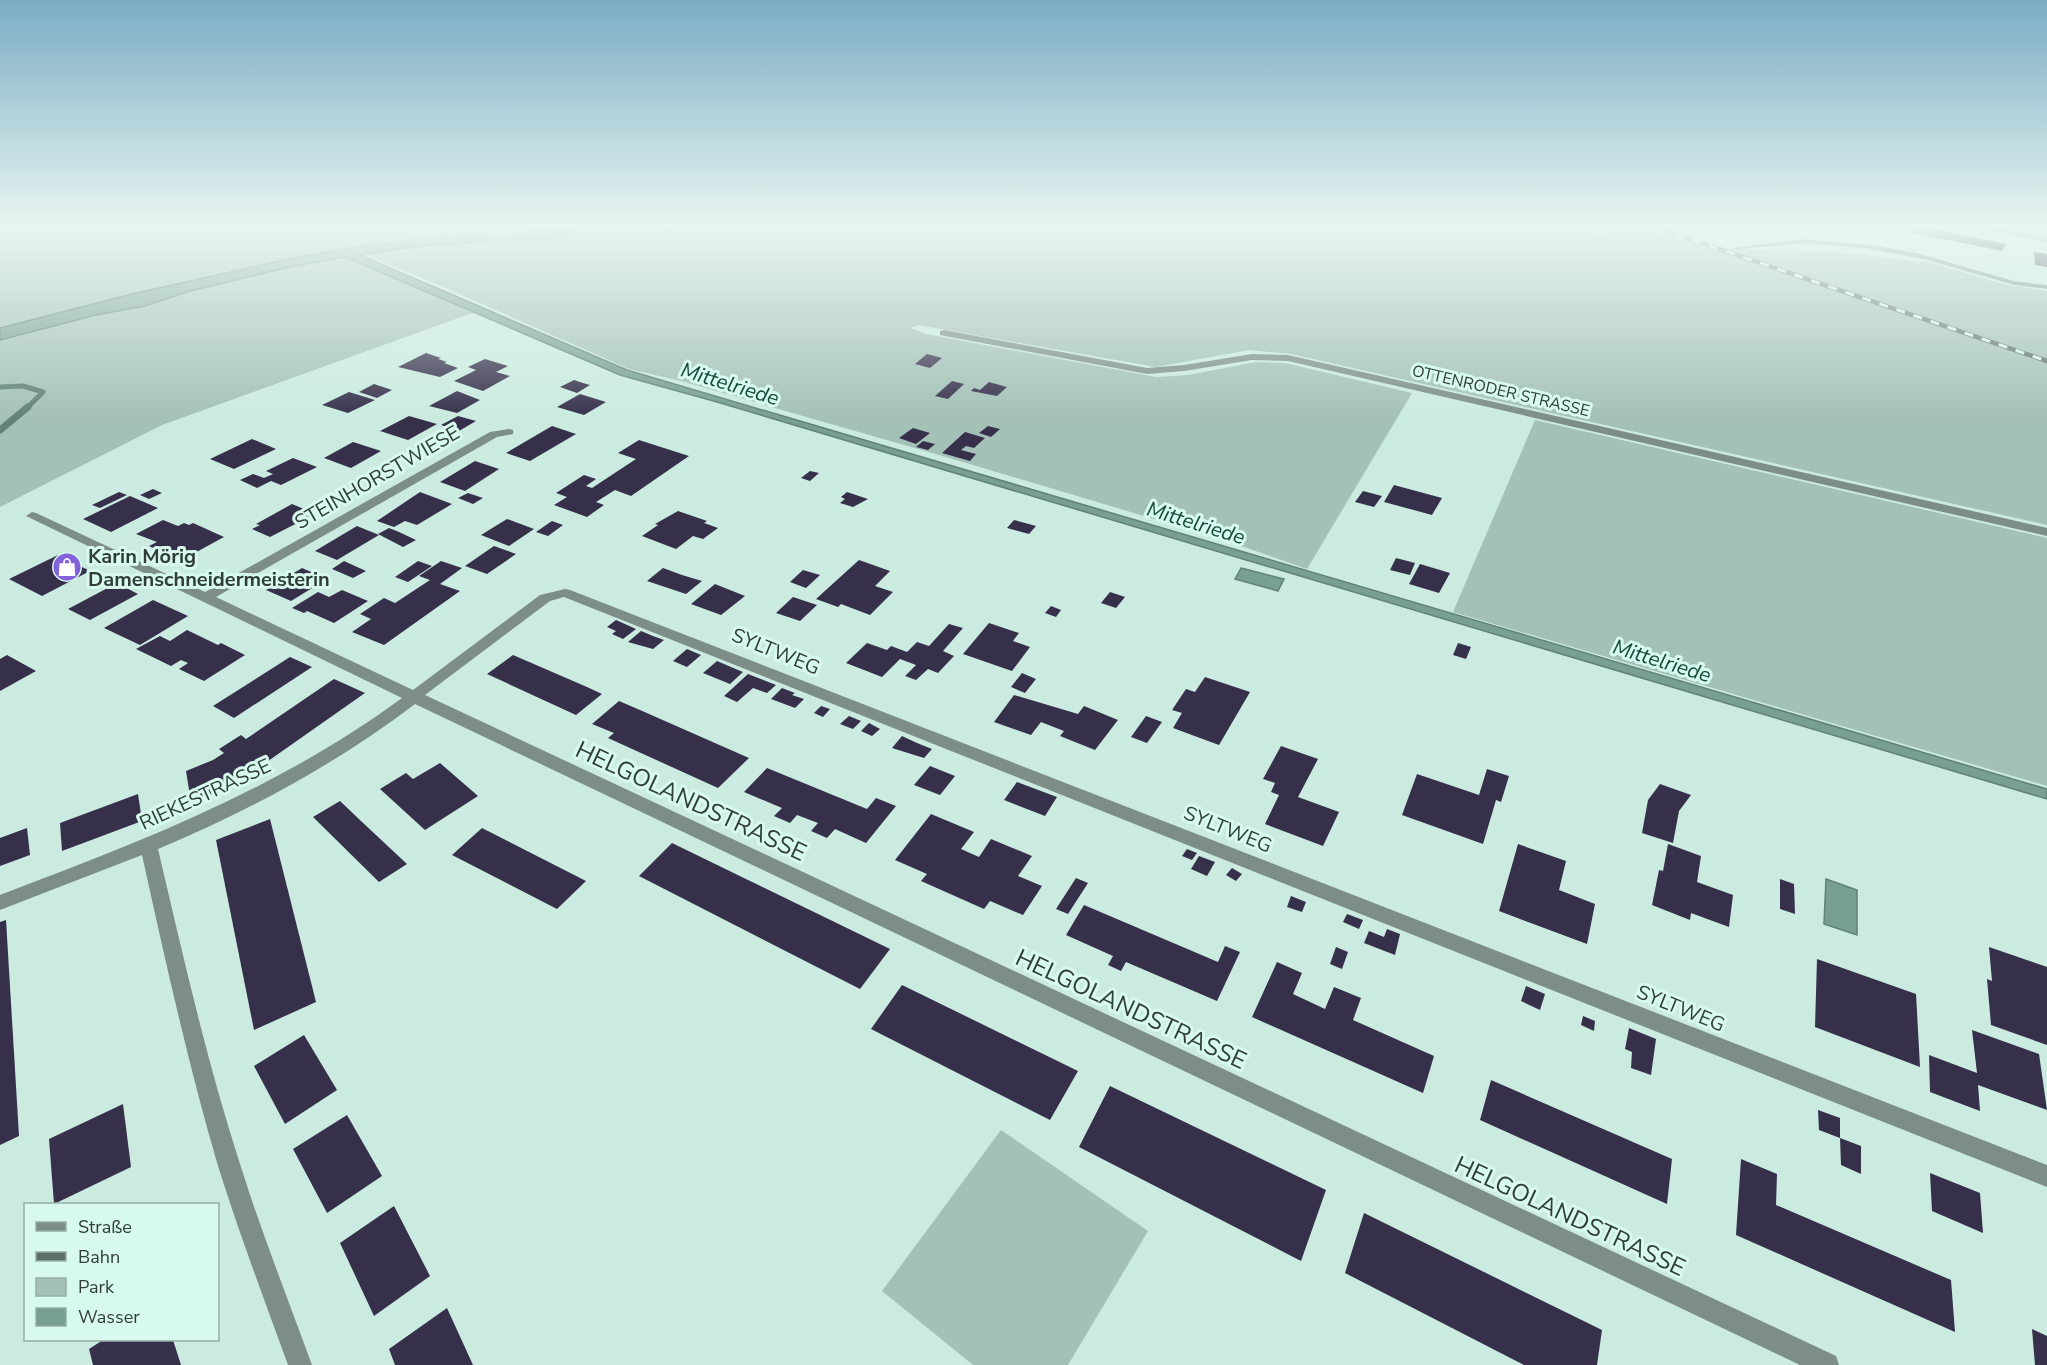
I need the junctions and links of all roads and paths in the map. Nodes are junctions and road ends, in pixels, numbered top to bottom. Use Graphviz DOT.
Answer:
graph roads {
  1 [pos="944,333"];
  2 [pos="509,432"];
  3 [pos="32,516"];
  4 [pos="2047,532"];
  5 [pos="205,598"];
  6 [pos="414,696"];
  7 [pos="149,847"];
  8 [pos="0,903"];
  9 [pos="2047,1176"];
  10 [pos="300,1365"];
  11 [pos="1827,1365"];
  1 -- 4 [label="street, OTTENRODER STRASSE"];
  2 -- 5 [label="street, STEINHORSTWIESE"];
  3 -- 5 [label="street"];
  5 -- 6 [label="street"];
  6 -- 7 [label="street, RIEKESTRASSE"];
  6 -- 9 [label="street, SYLTWEG"];
  6 -- 11 [label="street, HELGOLANDSTRASSE"];
  7 -- 8 [label="street, RIEKESTRASSE"];
  7 -- 10 [label="street"];
}
